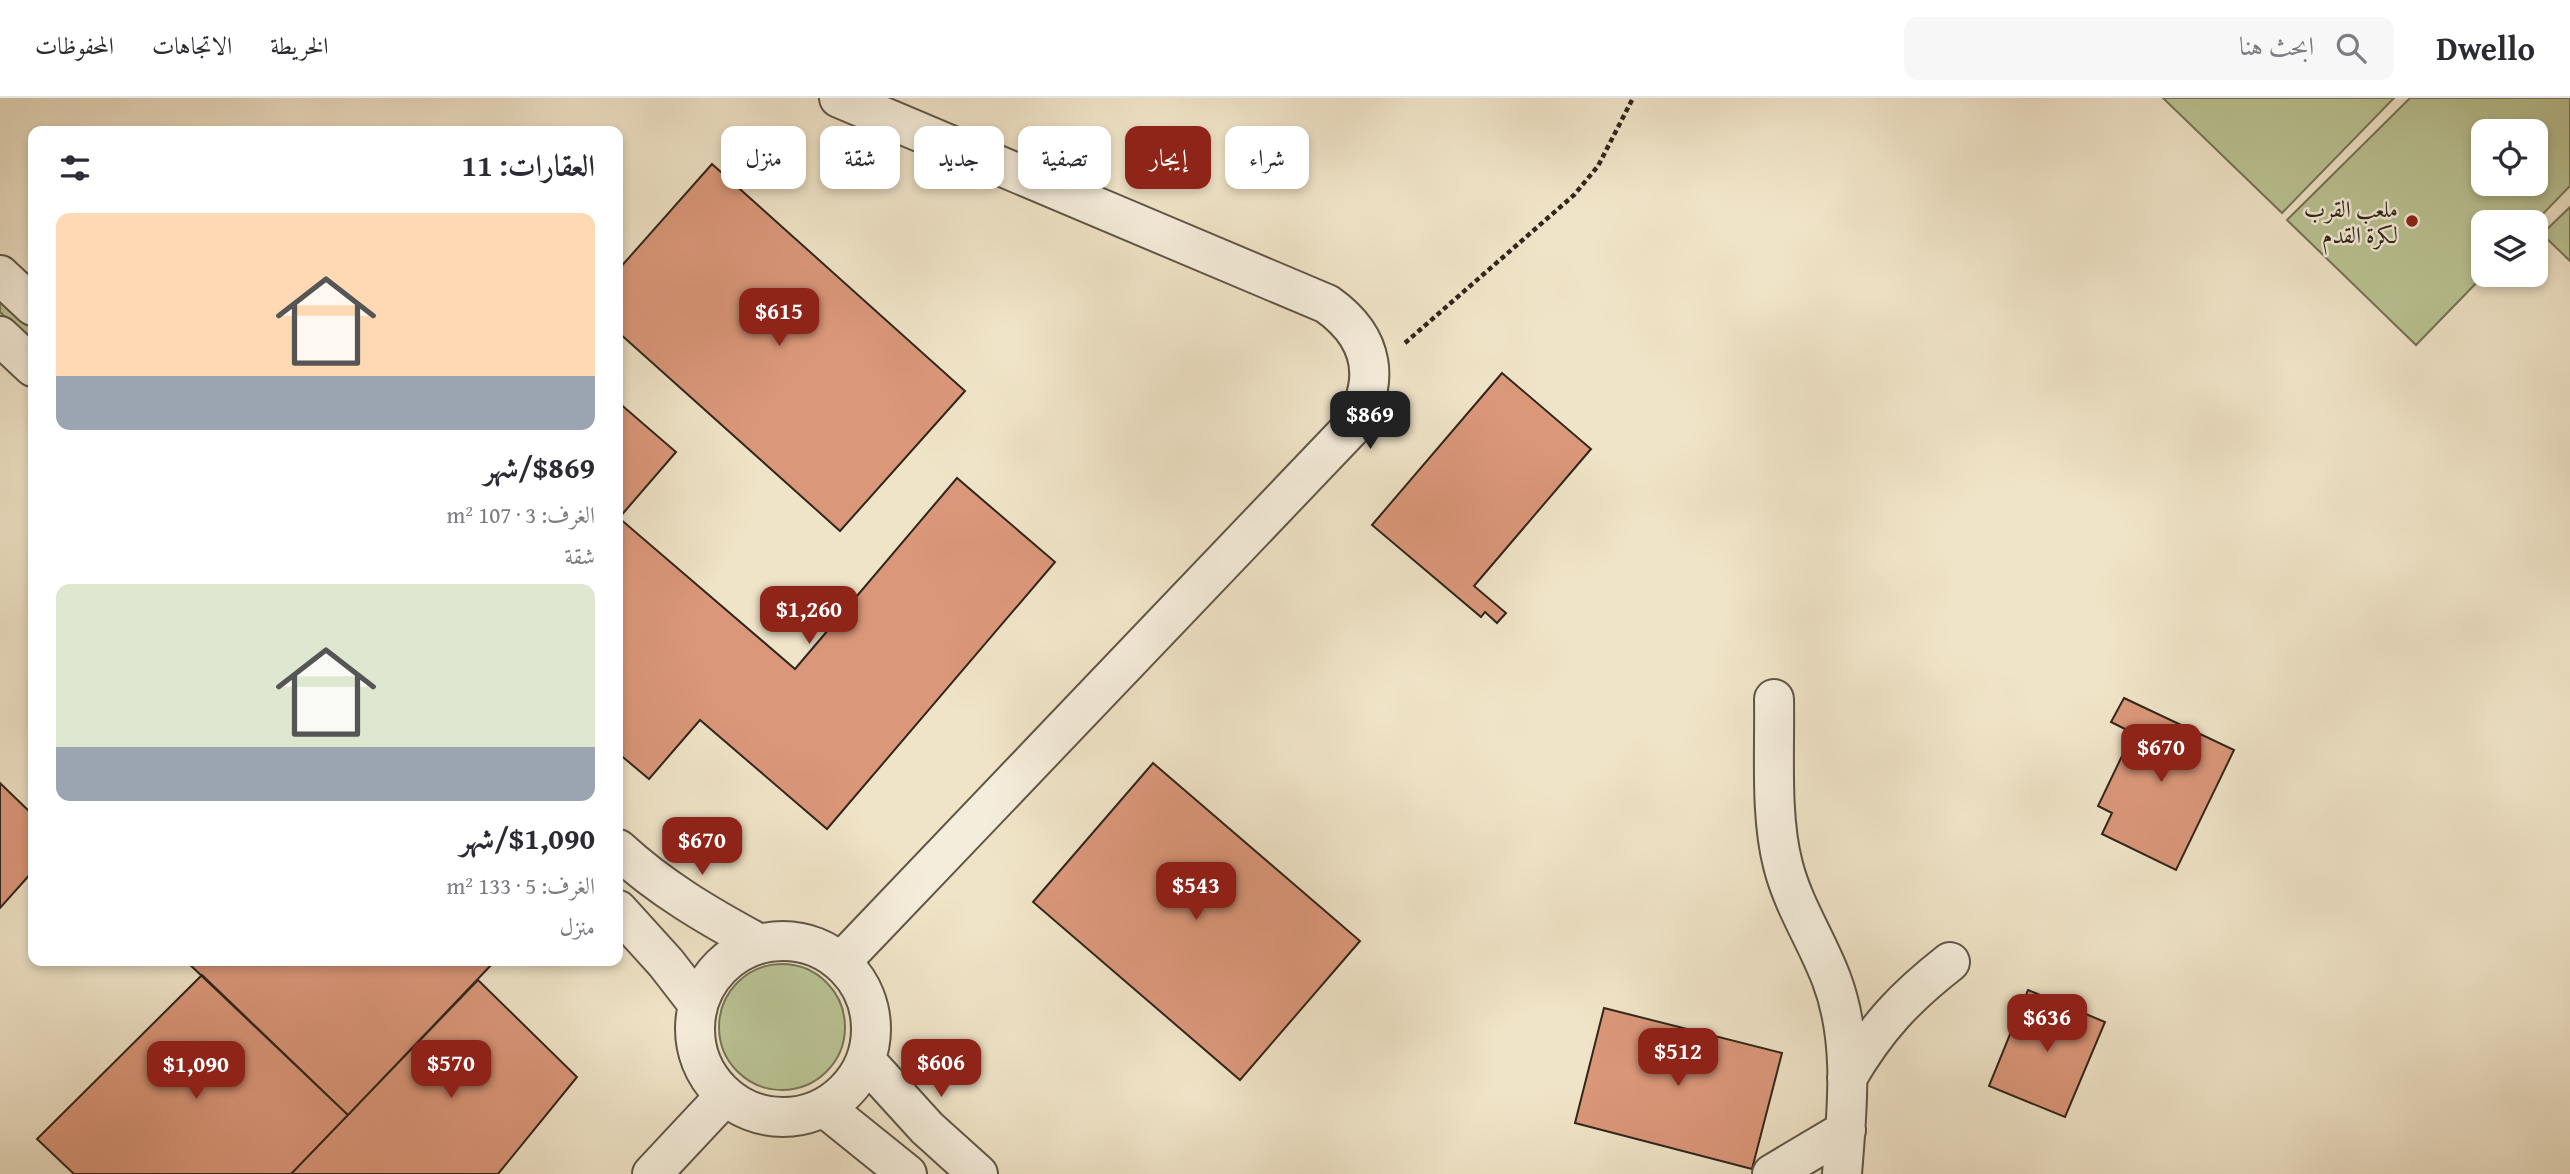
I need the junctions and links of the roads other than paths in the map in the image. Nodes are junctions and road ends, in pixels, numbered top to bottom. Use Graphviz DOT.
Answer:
graph roads {
  1 [pos="839,98"];
  2 [pos="0,275"];
  3 [pos="28,301"];
  4 [pos="0,336"];
  5 [pos="28,362"];
  6 [pos="1774,699"];
  7 [pos="623,853"];
  8 [pos="623,916"];
  9 [pos="758,943"];
  10 [pos="841,961"];
  11 [pos="1950,962"];
  12 [pos="697,1003"];
  13 [pos="866,1061"];
  14 [pos="1847,1078"];
  15 [pos="725,1096"];
  16 [pos="825,1108"];
  17 [pos="1846,1130"];
  18 [pos="652,1174"];
  19 [pos="907,1174"];
  20 [pos="978,1174"];
  21 [pos="1772,1174"];
  22 [pos="1842,1174"];
  1 -- 10 [label="street"];
  2 -- 3 [label="street"];
  4 -- 5 [label="street"];
  6 -- 14 [label="street"];
  7 -- 9 [label="street"];
  8 -- 12 [label="street"];
  9 -- 10 [label="street"];
  9 -- 12 [label="street"];
  10 -- 13 [label="street"];
  11 -- 14 [label="street"];
  12 -- 15 [label="street"];
  13 -- 16 [label="street"];
  13 -- 20 [label="street"];
  14 -- 17 [label="street"];
  15 -- 16 [label="street"];
  15 -- 18 [label="street"];
  16 -- 19 [label="street"];
  17 -- 21 [label="street"];
  17 -- 22 [label="street"];
}
